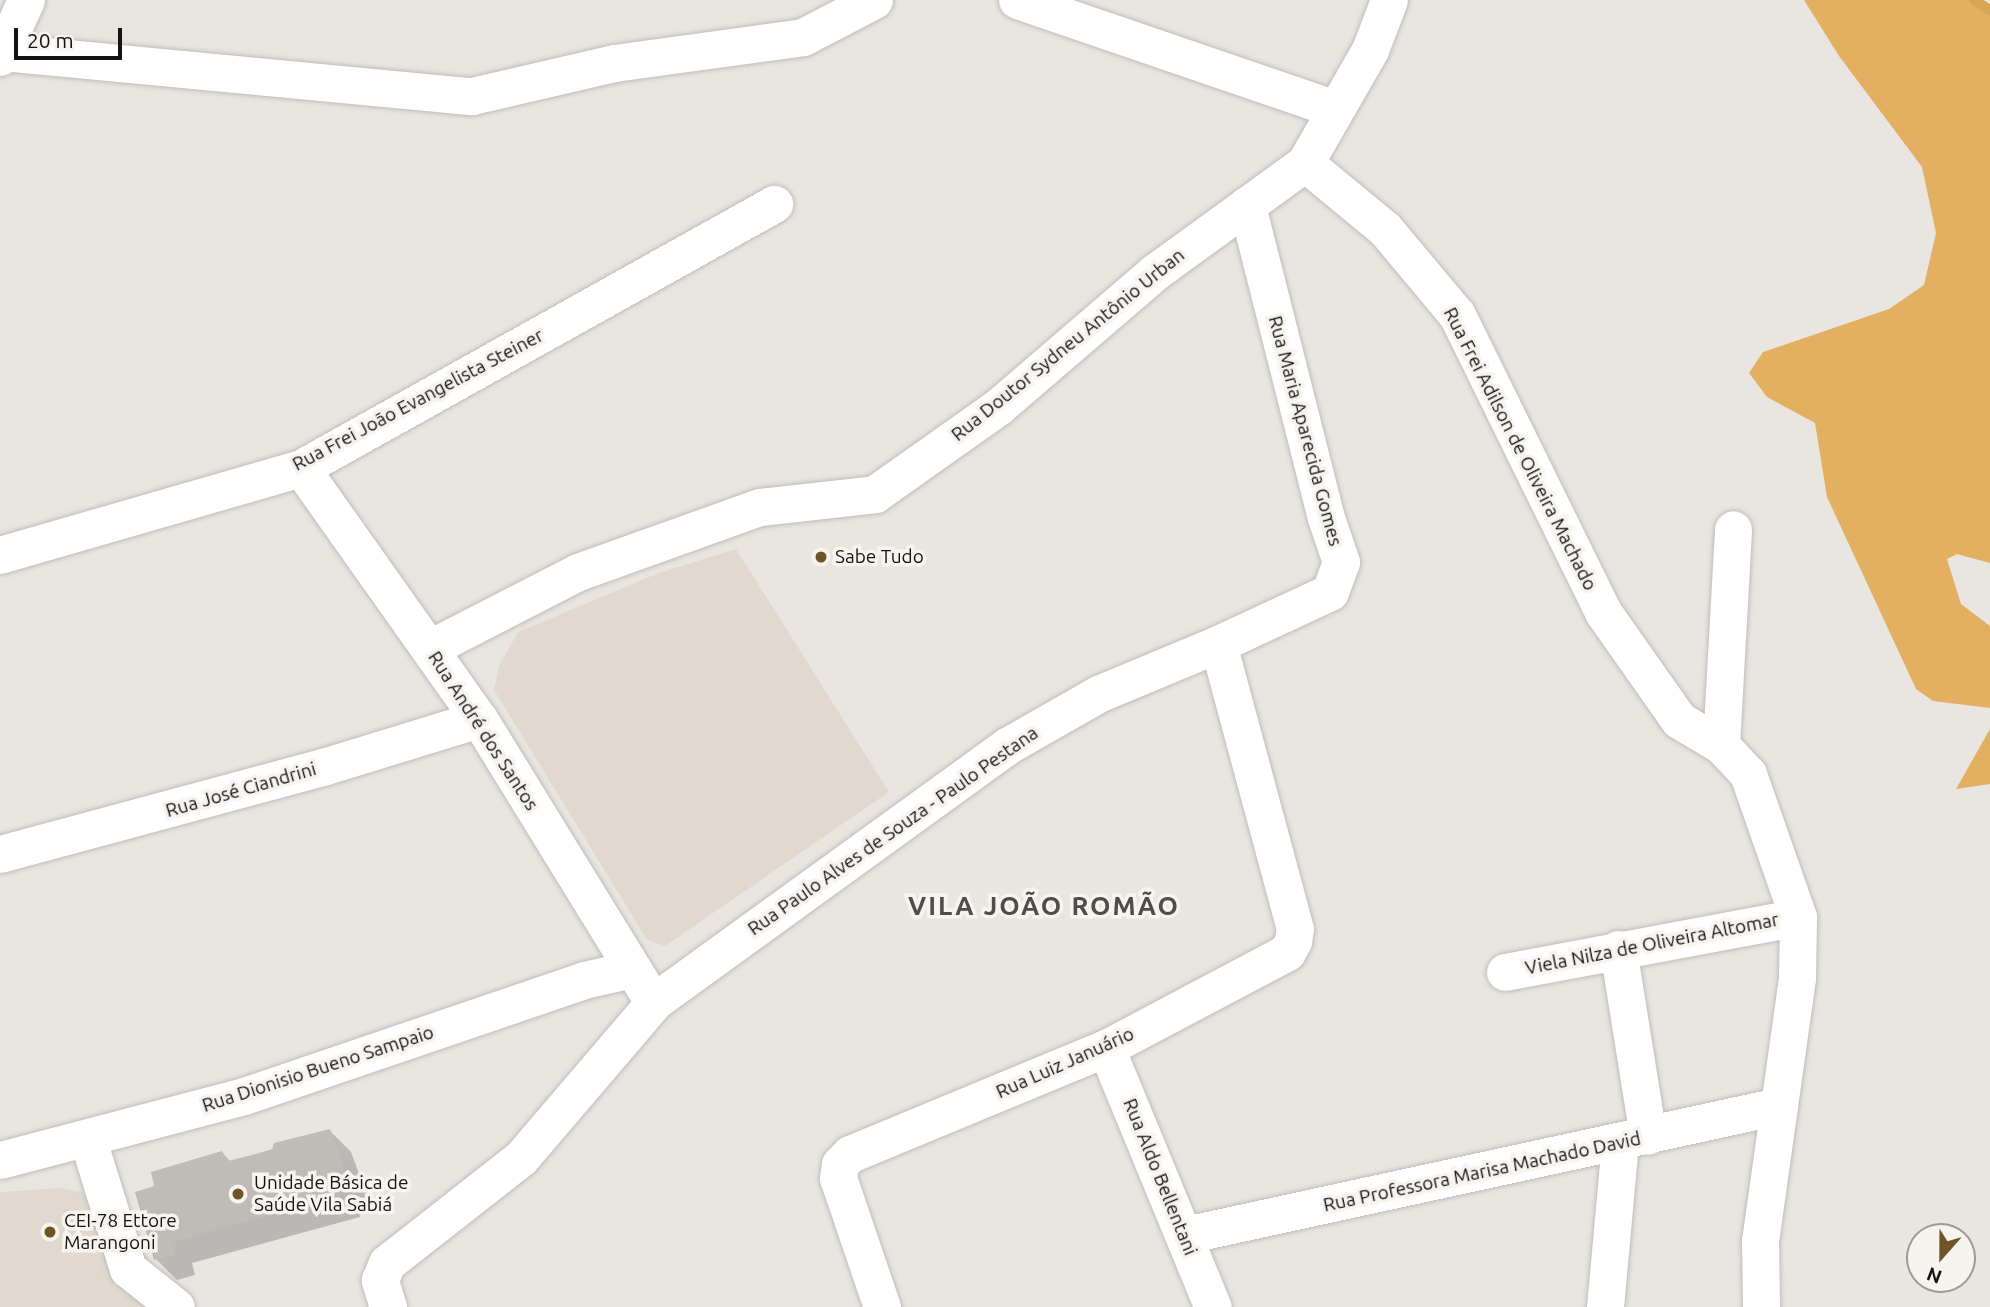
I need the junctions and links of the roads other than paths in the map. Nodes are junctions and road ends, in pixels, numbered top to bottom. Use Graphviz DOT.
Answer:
graph roads {
  1 [pos="26,0"];
  2 [pos="874,0"];
  3 [pos="1017,0"];
  4 [pos="1389,0"];
  5 [pos="1,55"];
  6 [pos="1335,109"];
  7 [pos="1305,163"];
  8 [pos="774,204"];
  9 [pos="1247,205"];
  10 [pos="301,468"];
  11 [pos="1733,529"];
  12 [pos="0,555"];
  13 [pos="1218,644"];
  14 [pos="430,648"];
  15 [pos="479,719"];
  16 [pos="1721,745"];
  17 [pos="0,854"];
  18 [pos="1798,917"];
  19 [pos="1618,949"];
  20 [pos="633,969"];
  21 [pos="1505,972"];
  22 [pos="655,1001"];
  23 [pos="1106,1048"];
  24 [pos="1778,1106"];
  25 [pos="88,1140"];
  26 [pos="1634,1140"];
  27 [pos="0,1160"];
  28 [pos="1185,1235"];
  29 [pos="176,1307"];
  30 [pos="387,1307"];
  31 [pos="883,1307"];
  32 [pos="1213,1307"];
  33 [pos="1605,1307"];
  34 [pos="1761,1307"];
  1 -- 5 [label="street"];
  2 -- 5 [label="street"];
  3 -- 6 [label="street"];
  4 -- 6 [label="street"];
  6 -- 7 [label="street"];
  7 -- 9 [label="street, Rua Doutor Sydneu Antônio Urban"];
  7 -- 16 [label="street, Rua Frei Adilson de Oliveira Machado"];
  8 -- 10 [label="street, Rua Frei João Evangelista Steiner"];
  9 -- 13 [label="street, Rua Maria Aparecida Gomes"];
  9 -- 14 [label="street, Rua Doutor Sydneu Antônio Urban"];
  10 -- 12 [label="street, Rua Frei João Evangelista Steiner"];
  10 -- 14 [label="street, Rua André dos Santos"];
  11 -- 16 [label="street"];
  13 -- 22 [label="street, Rua Paulo Alves de Souza - Paulo Pestana"];
  13 -- 23 [label="street, Rua Luiz Januário"];
  14 -- 15 [label="street, Rua André dos Santos"];
  15 -- 17 [label="street, Rua José Ciandrini"];
  15 -- 20 [label="street, Rua André dos Santos"];
  16 -- 18 [label="street, Rua Frei Adilson de Oliveira Machado"];
  18 -- 19 [label="street, Viela Nilza de Oliveira Altomar"];
  18 -- 24 [label="street, Rua Frei Adilson de Oliveira Machado"];
  19 -- 21 [label="street, Viela Nilza de Oliveira Altomar"];
  19 -- 26 [label="street"];
  20 -- 22 [label="street, Rua André dos Santos"];
  20 -- 25 [label="street, Rua Dionisio Bueno Sampaio"];
  22 -- 30 [label="street, Rua Paulo Alves de Souza - Paulo Pestana"];
  23 -- 28 [label="street, Rua Aldo Bellentani"];
  23 -- 31 [label="street, Rua Luiz Januário"];
  24 -- 26 [label="street, Rua Professora Marisa Machado David"];
  24 -- 34 [label="street, Rua Frei Adilson de Oliveira Machado"];
  25 -- 27 [label="street, Rua Dionisio Bueno Sampaio"];
  25 -- 29 [label="street"];
  26 -- 28 [label="street, Rua Professora Marisa Machado David"];
  26 -- 33 [label="street"];
  28 -- 32 [label="street, Rua Aldo Bellentani"];
}
